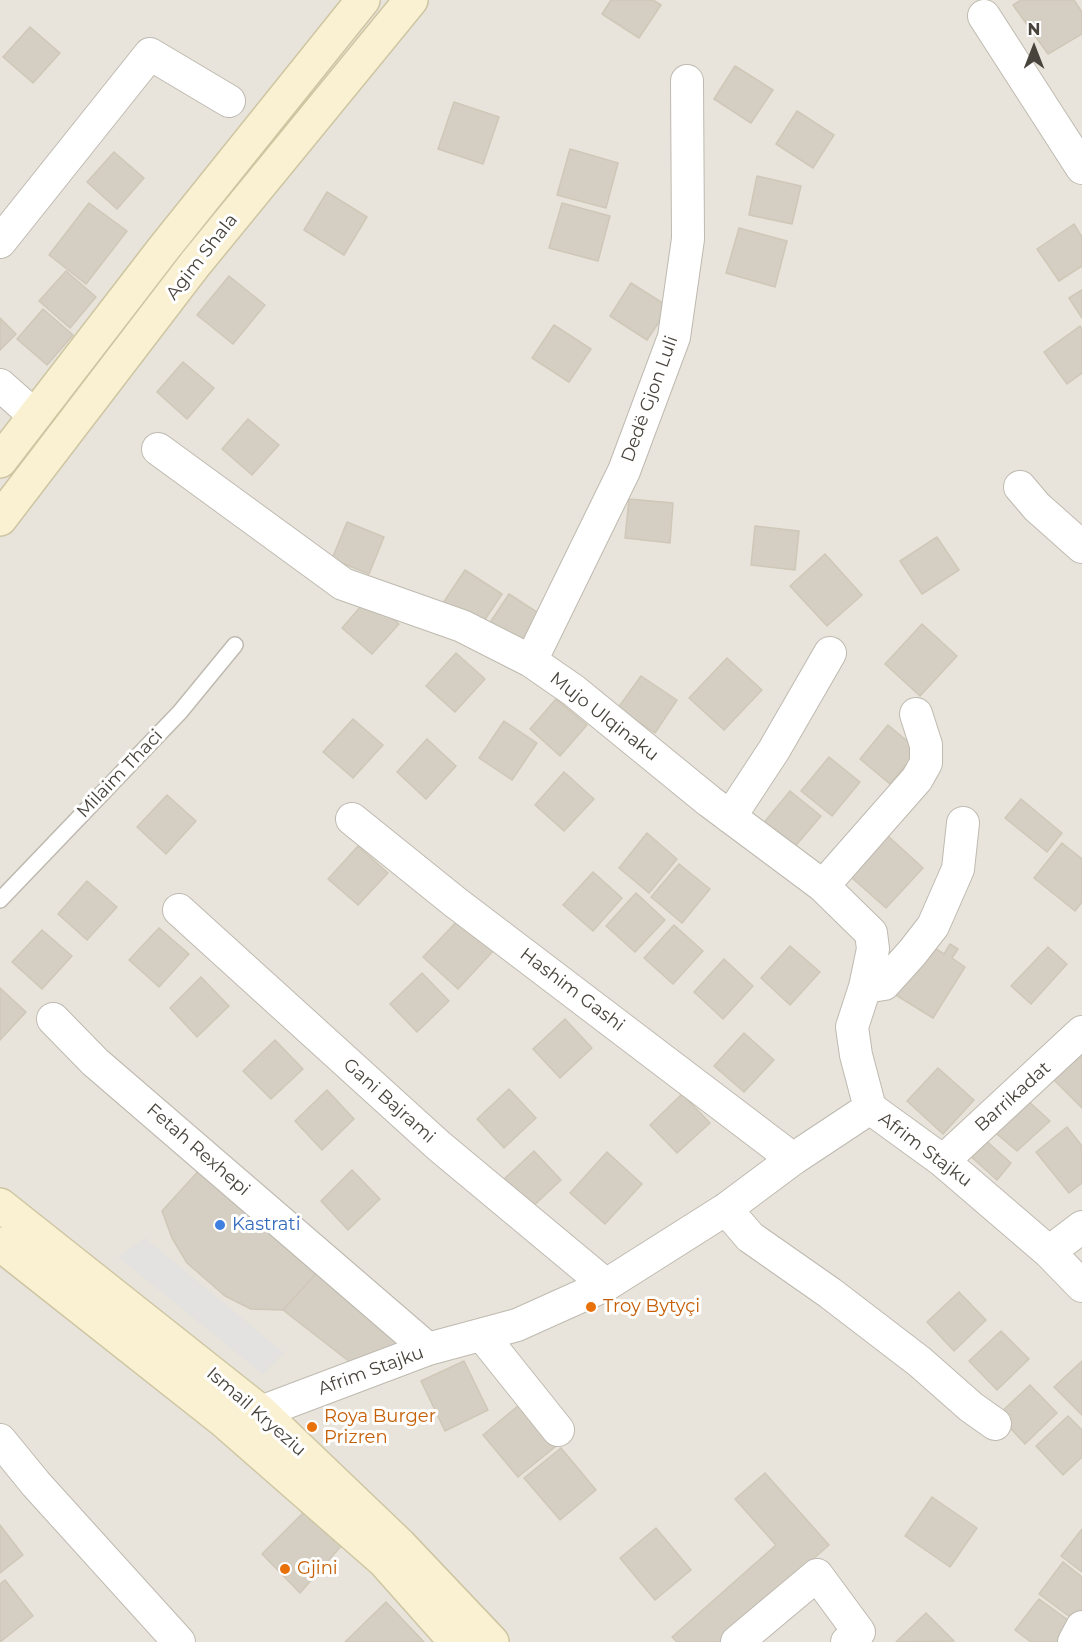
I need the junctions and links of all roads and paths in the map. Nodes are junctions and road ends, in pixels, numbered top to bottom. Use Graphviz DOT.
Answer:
graph roads {
  1 [pos="363,0"];
  2 [pos="411,0"];
  3 [pos="984,16"];
  4 [pos="687,81"];
  5 [pos="229,101"];
  6 [pos="1082,168"];
  7 [pos="10,214"];
  8 [pos="0,242"];
  9 [pos="0,385"];
  10 [pos="35,416"];
  11 [pos="158,450"];
  12 [pos="0,461"];
  13 [pos="1020,487"];
  14 [pos="0,519"];
  15 [pos="1082,547"];
  16 [pos="235,645"];
  17 [pos="830,653"];
  18 [pos="531,661"];
  19 [pos="916,714"];
  20 [pos="730,817"];
  21 [pos="352,819"];
  22 [pos="963,823"];
  23 [pos="823,886"];
  24 [pos="0,900"];
  25 [pos="179,910"];
  26 [pos="865,987"];
  27 [pos="53,1019"];
  28 [pos="1082,1032"];
  29 [pos="870,1108"];
  30 [pos="793,1159"];
  31 [pos="944,1161"];
  32 [pos="0,1205"];
  33 [pos="726,1209"];
  34 [pos="1082,1227"];
  35 [pos="0,1244"];
  36 [pos="1049,1252"];
  37 [pos="606,1285"];
  38 [pos="1082,1286"];
  39 [pos="482,1335"];
  40 [pos="428,1349"];
  41 [pos="250,1423"];
  42 [pos="995,1424"];
  43 [pos="558,1430"];
  44 [pos="0,1440"];
  45 [pos="1082,1627"];
  46 [pos="178,1642"];
  47 [pos="456,1642"];
  48 [pos="492,1642"];
  49 [pos="737,1642"];
  50 [pos="847,1642"];
  51 [pos="1074,1642"];
  1 -- 10 [label="main road, Agim Shala"];
  2 -- 14 [label="main road, Agim Shala"];
  3 -- 6 [label="street"];
  4 -- 18 [label="street, Dedë Gjon Luli"];
  5 -- 7 [label="street"];
  7 -- 8 [label="street"];
  9 -- 10 [label="street"];
  10 -- 12 [label="main road, Agim Shala"];
  11 -- 18 [label="street, Mujo Ulqinaku"];
  13 -- 15 [label="street"];
  16 -- 24 [label="lane, Milaim Thaci"];
  17 -- 20 [label="street"];
  18 -- 20 [label="street, Mujo Ulqinaku"];
  19 -- 23 [label="street"];
  20 -- 23 [label="street, Mujo Ulqinaku"];
  21 -- 30 [label="street, Hashim Gashi"];
  22 -- 26 [label="street"];
  23 -- 26 [label="street, Mujo Ulqinaku"];
  25 -- 37 [label="street, Gani Bajrami"];
  26 -- 29 [label="street, Mujo Ulqinaku"];
  27 -- 40 [label="street, Fetah Rexhepi"];
  28 -- 31 [label="street, Barrikadat"];
  29 -- 30 [label="street, Afrim Stajku"];
  29 -- 31 [label="street, Afrim Stajku"];
  30 -- 33 [label="street, Afrim Stajku"];
  31 -- 36 [label="street, Afrim Stajku"];
  32 -- 41 [label="main road, Ismail Kryeziu"];
  33 -- 37 [label="street, Afrim Stajku"];
  33 -- 42 [label="street"];
  34 -- 36 [label="street"];
  35 -- 41 [label="main road, Ismail Kryeziu"];
  36 -- 38 [label="street, Afrim Stajku"];
  37 -- 39 [label="street, Afrim Stajku"];
  39 -- 40 [label="street, Afrim Stajku"];
  39 -- 43 [label="street"];
  40 -- 41 [label="street, Afrim Stajku"];
  41 -- 47 [label="main road, Ismail Kryeziu"];
  41 -- 48 [label="main road, Ismail Kryeziu"];
  44 -- 46 [label="street"];
  45 -- 51 [label="street"];
  49 -- 50 [label="street"];
}
